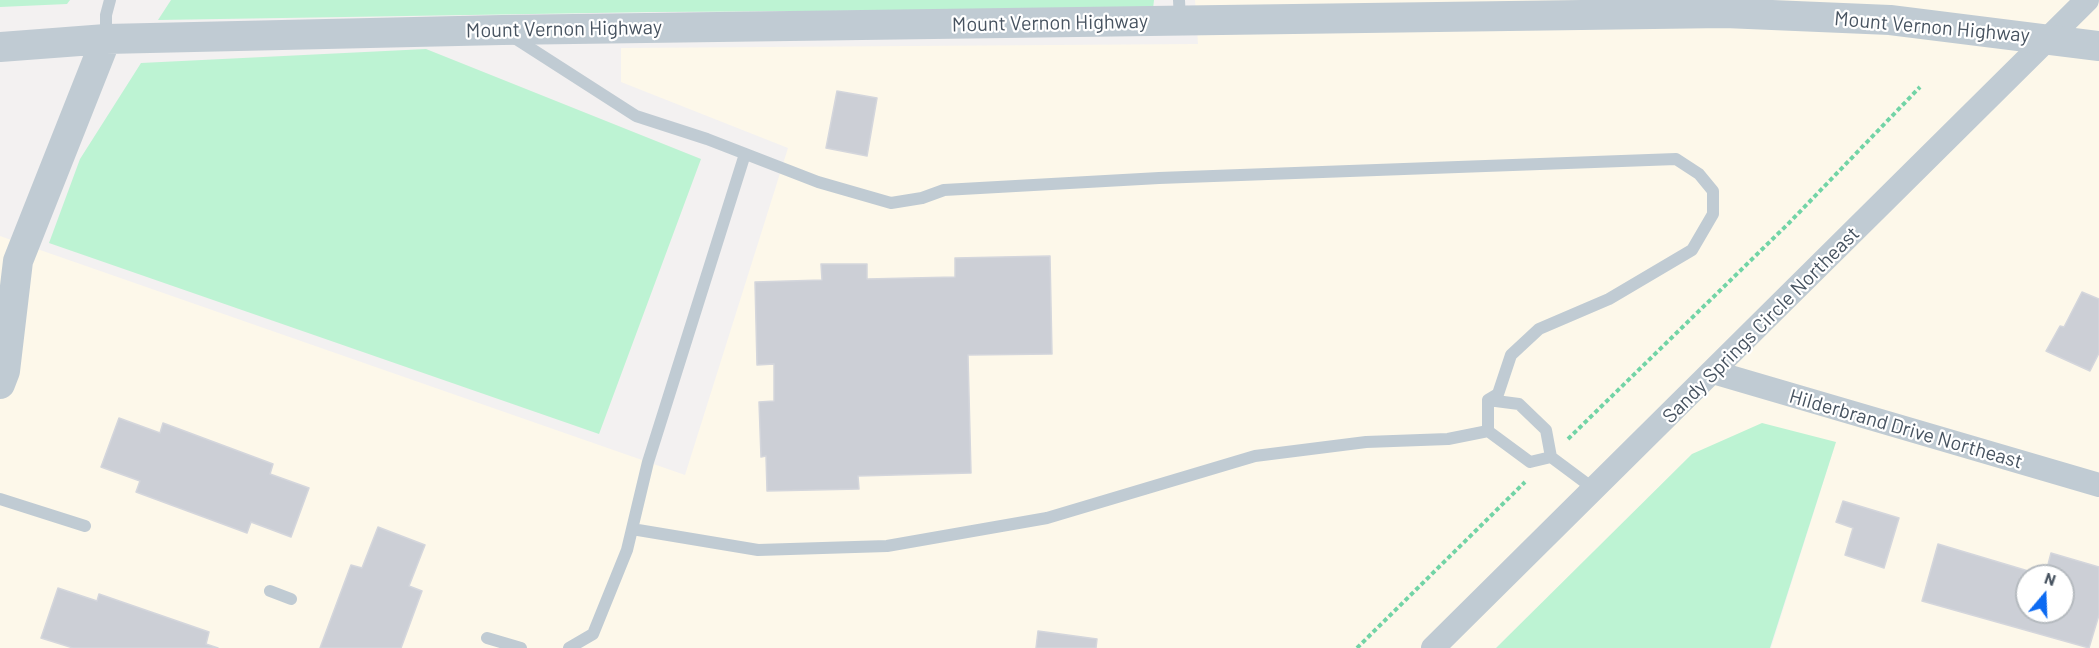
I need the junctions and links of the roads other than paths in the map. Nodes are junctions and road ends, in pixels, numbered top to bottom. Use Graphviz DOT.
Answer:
graph roads {
  1 [pos="110,0"];
  2 [pos="2087,0"];
  3 [pos="1742,7"];
  4 [pos="1805,8"];
  5 [pos="1179,11"];
  6 [pos="502,30"];
  7 [pos="106,39"];
  8 [pos="2051,39"];
  9 [pos="2099,46"];
  10 [pos="0,47"];
  11 [pos="745,154"];
  12 [pos="1713,372"];
  13 [pos="0,384"];
  14 [pos="1488,400"];
  15 [pos="1488,431"];
  16 [pos="1551,457"];
  17 [pos="2099,485"];
  18 [pos="1594,489"];
  19 [pos="0,499"];
  20 [pos="85,526"];
  21 [pos="632,529"];
  22 [pos="270,591"];
  23 [pos="291,599"];
  24 [pos="487,638"];
  25 [pos="521,648"];
  26 [pos="569,648"];
  27 [pos="1432,648"];
  1 -- 7 [label="lane"];
  2 -- 8 [label="street, Sandy Springs Circle Northeast"];
  3 -- 4 [label="street, Mount Vernon Highway"];
  3 -- 5 [label="street, Mount Vernon Highway"];
  4 -- 8 [label="street, Mount Vernon Highway"];
  5 -- 6 [label="street, Mount Vernon Highway"];
  6 -- 7 [label="street, Mount Vernon Highway"];
  6 -- 11 [label="lane"];
  7 -- 10 [label="street, Mount Vernon Highway"];
  7 -- 13 [label="street"];
  8 -- 9 [label="street, Mount Vernon Highway"];
  8 -- 12 [label="street, Sandy Springs Circle Northeast"];
  11 -- 14 [label="lane"];
  11 -- 21 [label="lane"];
  12 -- 17 [label="street, Hilderbrand Drive Northeast"];
  12 -- 18 [label="street, Sandy Springs Circle Northeast"];
  14 -- 15 [label="lane"];
  14 -- 16 [label="lane"];
  15 -- 16 [label="lane"];
  15 -- 21 [label="lane"];
  16 -- 18 [label="lane"];
  18 -- 27 [label="street, Sandy Springs Circle Northeast"];
  19 -- 20 [label="lane"];
  21 -- 26 [label="lane"];
  22 -- 23 [label="lane"];
  24 -- 25 [label="lane"];
}
